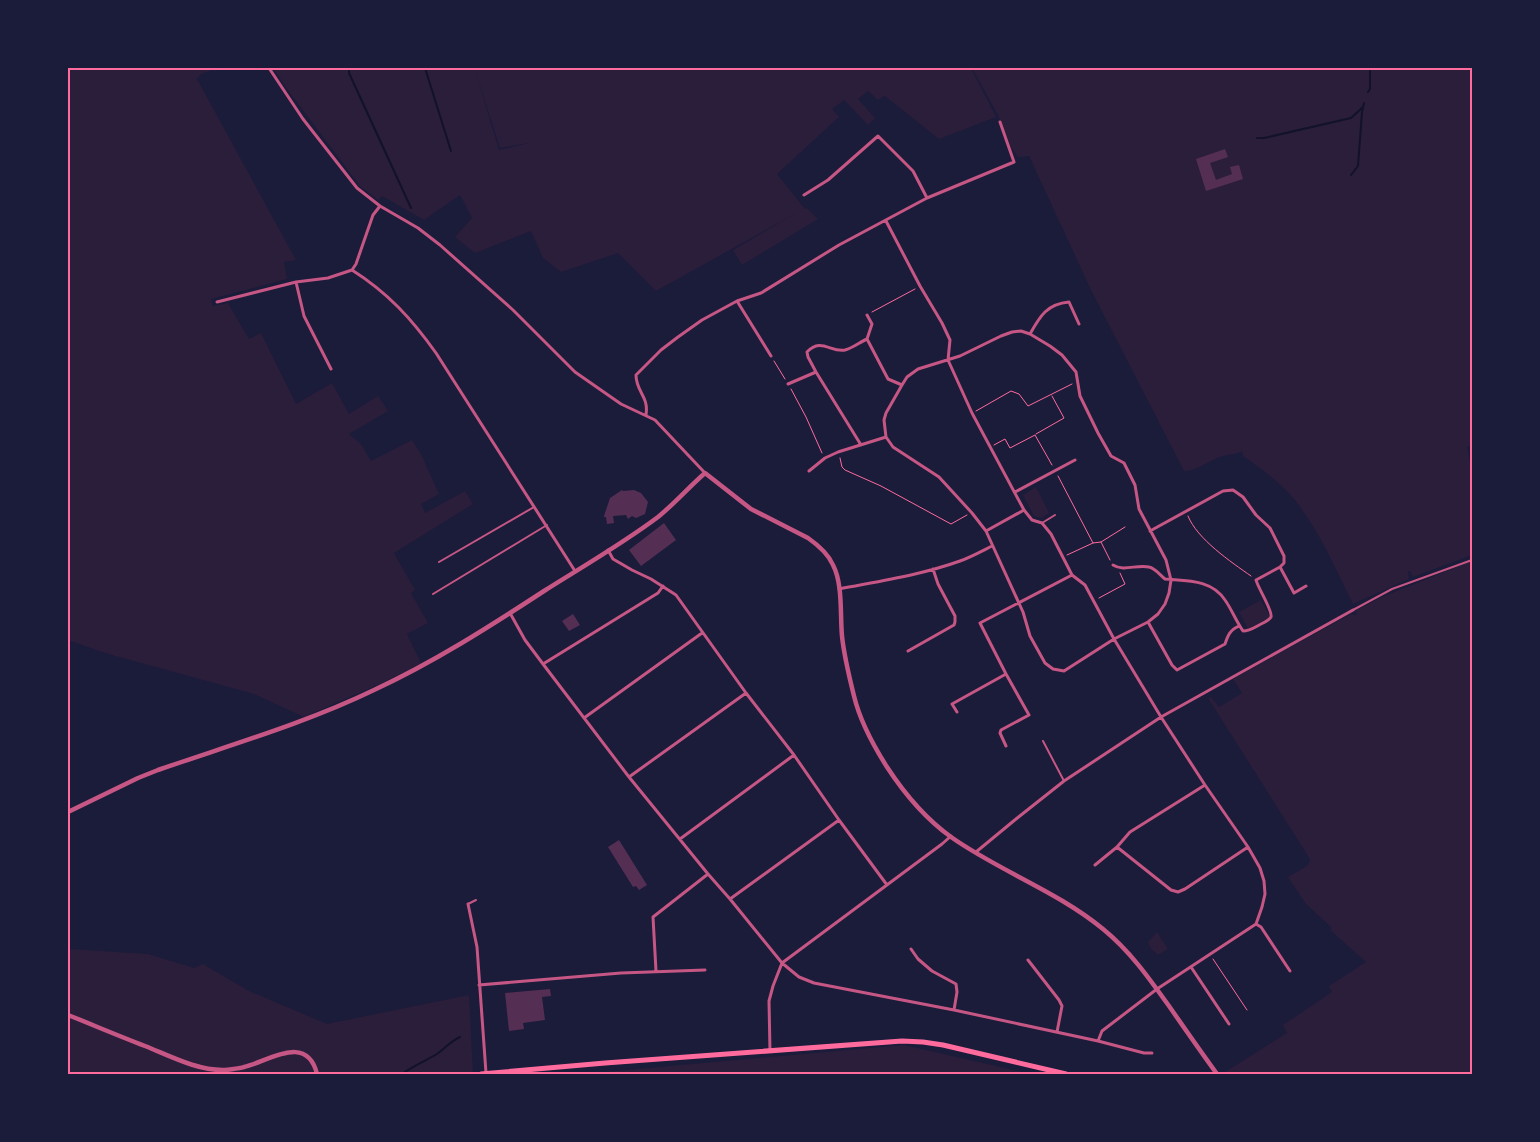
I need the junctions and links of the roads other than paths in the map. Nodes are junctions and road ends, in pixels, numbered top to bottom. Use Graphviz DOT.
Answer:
graph roads {
  1 [pos="268,68"];
  2 [pos="1000,122"];
  3 [pos="804,195"];
  4 [pos="927,198"];
  5 [pos="380,206"];
  6 [pos="886,221"];
  7 [pos="352,270"];
  8 [pos="296,282"];
  9 [pos="737,301"];
  10 [pos="217,302"];
  11 [pos="867,314"];
  12 [pos="1079,324"];
  13 [pos="1030,334"];
  14 [pos="867,339"];
  15 [pos="771,356"];
  16 [pos="948,360"];
  17 [pos="331,369"];
  18 [pos="816,372"];
  19 [pos="788,384"];
  20 [pos="902,385"];
  21 [pos="646,416"];
  22 [pos="886,437"];
  23 [pos="861,445"];
  24 [pos="1075,460"];
  25 [pos="809,471"];
  26 [pos="705,473"];
  27 [pos="1015,492"];
  28 [pos="534,506"];
  29 [pos="1024,510"];
  30 [pos="1055,515"];
  31 [pos="1042,523"];
  32 [pos="547,525"];
  33 [pos="986,531"];
  34 [pos="1150,531"];
  35 [pos="992,546"];
  36 [pos="608,550"];
  37 [pos="1472,560"];
  38 [pos="440,562"];
  39 [pos="1113,565"];
  40 [pos="1280,567"];
  41 [pos="934,569"];
  42 [pos="576,571"];
  43 [pos="1072,575"];
  44 [pos="1171,580"];
  45 [pos="663,586"];
  46 [pos="1306,586"];
  47 [pos="839,589"];
  48 [pos="432,594"];
  49 [pos="1019,603"];
  50 [pos="1353,610"];
  51 [pos="510,613"];
  52 [pos="1148,622"];
  53 [pos="1239,626"];
  54 [pos="702,633"];
  55 [pos="1114,639"];
  56 [pos="908,651"];
  57 [pos="543,664"];
  58 [pos="1006,674"];
  59 [pos="746,692"];
  60 [pos="957,712"];
  61 [pos="1161,717"];
  62 [pos="584,718"];
  63 [pos="1043,741"];
  64 [pos="1006,746"];
  65 [pos="794,755"];
  66 [pos="629,777"];
  67 [pos="1064,781"];
  68 [pos="1205,785"];
  69 [pos="68,812"];
  70 [pos="839,820"];
  71 [pos="951,836"];
  72 [pos="680,839"];
  73 [pos="1117,847"];
  74 [pos="1248,847"];
  75 [pos="976,852"];
  76 [pos="1095,865"];
  77 [pos="708,874"];
  78 [pos="887,885"];
  79 [pos="730,899"];
  80 [pos="476,900"];
  81 [pos="468,904"];
  82 [pos="1256,924"];
  83 [pos="910,949"];
  84 [pos="1028,960"];
  85 [pos="782,963"];
  86 [pos="1191,967"];
  87 [pos="705,970"];
  88 [pos="656,971"];
  89 [pos="1290,971"];
  90 [pos="480,985"];
  91 [pos="1157,990"];
  92 [pos="954,1010"];
  93 [pos="68,1015"];
  94 [pos="1229,1024"];
  95 [pos="1057,1032"];
  96 [pos="1098,1041"];
  97 [pos="770,1051"];
  98 [pos="1152,1053"];
  99 [pos="317,1074"];
  100 [pos="481,1074"];
  101 [pos="486,1074"];
  102 [pos="1066,1074"];
  103 [pos="1217,1074"];
  1 -- 5 [label="street"];
  2 -- 4 [label="street"];
  3 -- 4 [label="street"];
  4 -- 6 [label="street"];
  5 -- 7 [label="street"];
  5 -- 21 [label="street"];
  6 -- 9 [label="street"];
  6 -- 16 [label="street"];
  7 -- 8 [label="street"];
  7 -- 28 [label="street"];
  8 -- 10 [label="street"];
  8 -- 17 [label="street"];
  9 -- 15 [label="street"];
  9 -- 21 [label="street"];
  11 -- 14 [label="street"];
  12 -- 13 [label="street"];
  13 -- 16 [label="street"];
  13 -- 34 [label="street"];
  14 -- 18 [label="street"];
  14 -- 20 [label="street"];
  16 -- 20 [label="street"];
  16 -- 27 [label="street"];
  18 -- 19 [label="street"];
  18 -- 23 [label="street"];
  20 -- 22 [label="street"];
  21 -- 26 [label="street"];
  22 -- 23 [label="street"];
  22 -- 33 [label="street"];
  23 -- 25 [label="street"];
  24 -- 27 [label="street"];
  26 -- 36 [label="street"];
  26 -- 47 [label="street"];
  27 -- 29 [label="street"];
  28 -- 32 [label="street"];
  28 -- 38 [label="lane"];
  29 -- 31 [label="street"];
  29 -- 33 [label="street"];
  30 -- 31 [label="lane"];
  31 -- 43 [label="street"];
  32 -- 42 [label="street"];
  32 -- 48 [label="lane"];
  33 -- 35 [label="street"];
  34 -- 40 [label="street"];
  34 -- 44 [label="street"];
  35 -- 41 [label="street"];
  35 -- 49 [label="street"];
  36 -- 42 [label="street"];
  36 -- 45 [label="street"];
  37 -- 50 [label="lane"];
  39 -- 44 [label="street"];
  40 -- 46 [label="street"];
  40 -- 53 [label="street"];
  41 -- 47 [label="street"];
  41 -- 56 [label="street"];
  42 -- 51 [label="street"];
  43 -- 49 [label="street"];
  43 -- 55 [label="street"];
  44 -- 52 [label="street"];
  44 -- 53 [label="street"];
  45 -- 54 [label="street"];
  45 -- 57 [label="street"];
  47 -- 71 [label="street"];
  49 -- 55 [label="street"];
  49 -- 58 [label="street"];
  50 -- 61 [label="street"];
  51 -- 57 [label="street"];
  51 -- 69 [label="street"];
  52 -- 53 [label="street"];
  52 -- 55 [label="street"];
  54 -- 59 [label="street"];
  54 -- 62 [label="street"];
  55 -- 61 [label="street"];
  57 -- 62 [label="street"];
  58 -- 60 [label="street"];
  58 -- 64 [label="street"];
  59 -- 65 [label="street"];
  59 -- 66 [label="street"];
  61 -- 67 [label="street"];
  61 -- 68 [label="street"];
  62 -- 66 [label="street"];
  63 -- 67 [label="lane"];
  65 -- 70 [label="street"];
  65 -- 72 [label="street"];
  66 -- 72 [label="street"];
  67 -- 75 [label="street"];
  68 -- 73 [label="street"];
  68 -- 74 [label="street"];
  70 -- 78 [label="street"];
  70 -- 79 [label="street"];
  71 -- 75 [label="street"];
  71 -- 78 [label="street"];
  72 -- 77 [label="street"];
  73 -- 74 [label="street"];
  73 -- 76 [label="street"];
  74 -- 82 [label="street"];
  75 -- 91 [label="street"];
  77 -- 79 [label="street"];
  77 -- 88 [label="street"];
  78 -- 85 [label="street"];
  79 -- 85 [label="street"];
  80 -- 81 [label="lane"];
  81 -- 90 [label="street"];
  82 -- 86 [label="street"];
  82 -- 89 [label="street"];
  83 -- 92 [label="street"];
  84 -- 95 [label="street"];
  85 -- 92 [label="street"];
  85 -- 97 [label="street"];
  86 -- 91 [label="street"];
  86 -- 94 [label="street"];
  87 -- 88 [label="street"];
  88 -- 90 [label="street"];
  90 -- 101 [label="street"];
  91 -- 96 [label="street"];
  91 -- 103 [label="street"];
  92 -- 95 [label="street"];
  93 -- 99 [label="street"];
  95 -- 96 [label="street"];
  96 -- 98 [label="street"];
  97 -- 101 [label="main road"];
  97 -- 102 [label="main road"];
  100 -- 101 [label="main road"];
}
